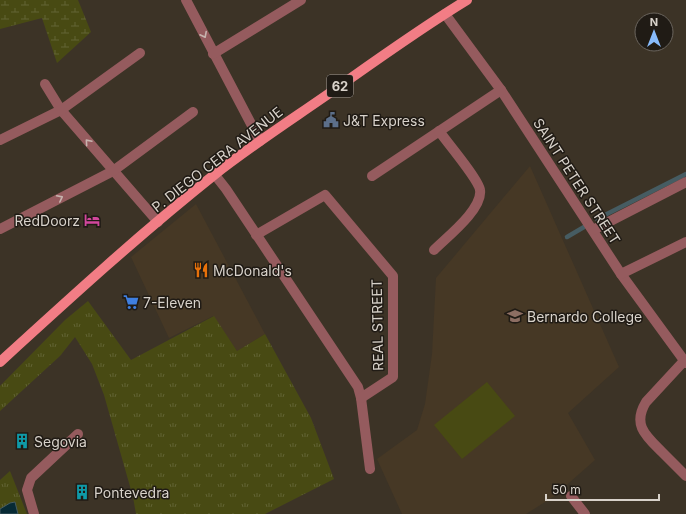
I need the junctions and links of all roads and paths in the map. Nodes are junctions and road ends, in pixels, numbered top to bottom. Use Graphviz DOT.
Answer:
graph roads {
  1 [pos="186,0"];
  2 [pos="301,0"];
  3 [pos="467,0"];
  4 [pos="445,14"];
  5 [pos="140,53"];
  6 [pos="213,54"];
  7 [pos="45,84"];
  8 [pos="501,90"];
  9 [pos="61,110"];
  10 [pos="193,112"];
  11 [pos="439,131"];
  12 [pos="0,140"];
  13 [pos="260,141"];
  14 [pos="114,171"];
  15 [pos="215,175"];
  16 [pos="372,176"];
  17 [pos="686,182"];
  18 [pos="158,222"];
  19 [pos="0,229"];
  20 [pos="593,230"];
  21 [pos="256,235"];
  22 [pos="686,242"];
  23 [pos="434,250"];
  24 [pos="621,274"];
  25 [pos="0,362"];
  26 [pos="685,362"];
  27 [pos="361,398"];
  28 [pos="78,434"];
  29 [pos="370,469"];
  30 [pos="686,476"];
  31 [pos="571,496"];
  32 [pos="34,514"];
  33 [pos="585,514"];
  1 -- 6 [label="street, one-way"];
  2 -- 6 [label="street"];
  3 -- 4 [label="main road, P. DIEGO CERA AVENUE / 62"];
  4 -- 8 [label="street, SAINT PETER STREET"];
  4 -- 13 [label="main road, P. DIEGO CERA AVENUE / 62"];
  5 -- 9 [label="street"];
  6 -- 13 [label="street"];
  7 -- 9 [label="street"];
  8 -- 11 [label="street"];
  8 -- 20 [label="street, SAINT PETER STREET"];
  9 -- 12 [label="street"];
  14 -- 9 [label="street, one-way"];
  10 -- 14 [label="street"];
  11 -- 16 [label="street"];
  11 -- 23 [label="street"];
  13 -- 15 [label="main road, P. DIEGO CERA AVENUE / 62"];
  14 -- 18 [label="street"];
  19 -- 14 [label="street, one-way"];
  15 -- 18 [label="main road, P. DIEGO CERA AVENUE / 62"];
  15 -- 21 [label="street, REAL STREET"];
  17 -- 20 [label="street"];
  18 -- 25 [label="main road, P. DIEGO CERA AVENUE / 62"];
  20 -- 24 [label="street, SAINT PETER STREET"];
  21 -- 27 [label="street, REAL STREET"];
  21 -- 27 [label="street, REAL STREET"];
  22 -- 24 [label="street"];
  24 -- 26 [label="street, SAINT PETER STREET"];
  26 -- 30 [label="street"];
  27 -- 29 [label="street, REAL STREET"];
  28 -- 32 [label="street"];
  31 -- 33 [label="street"];
}
